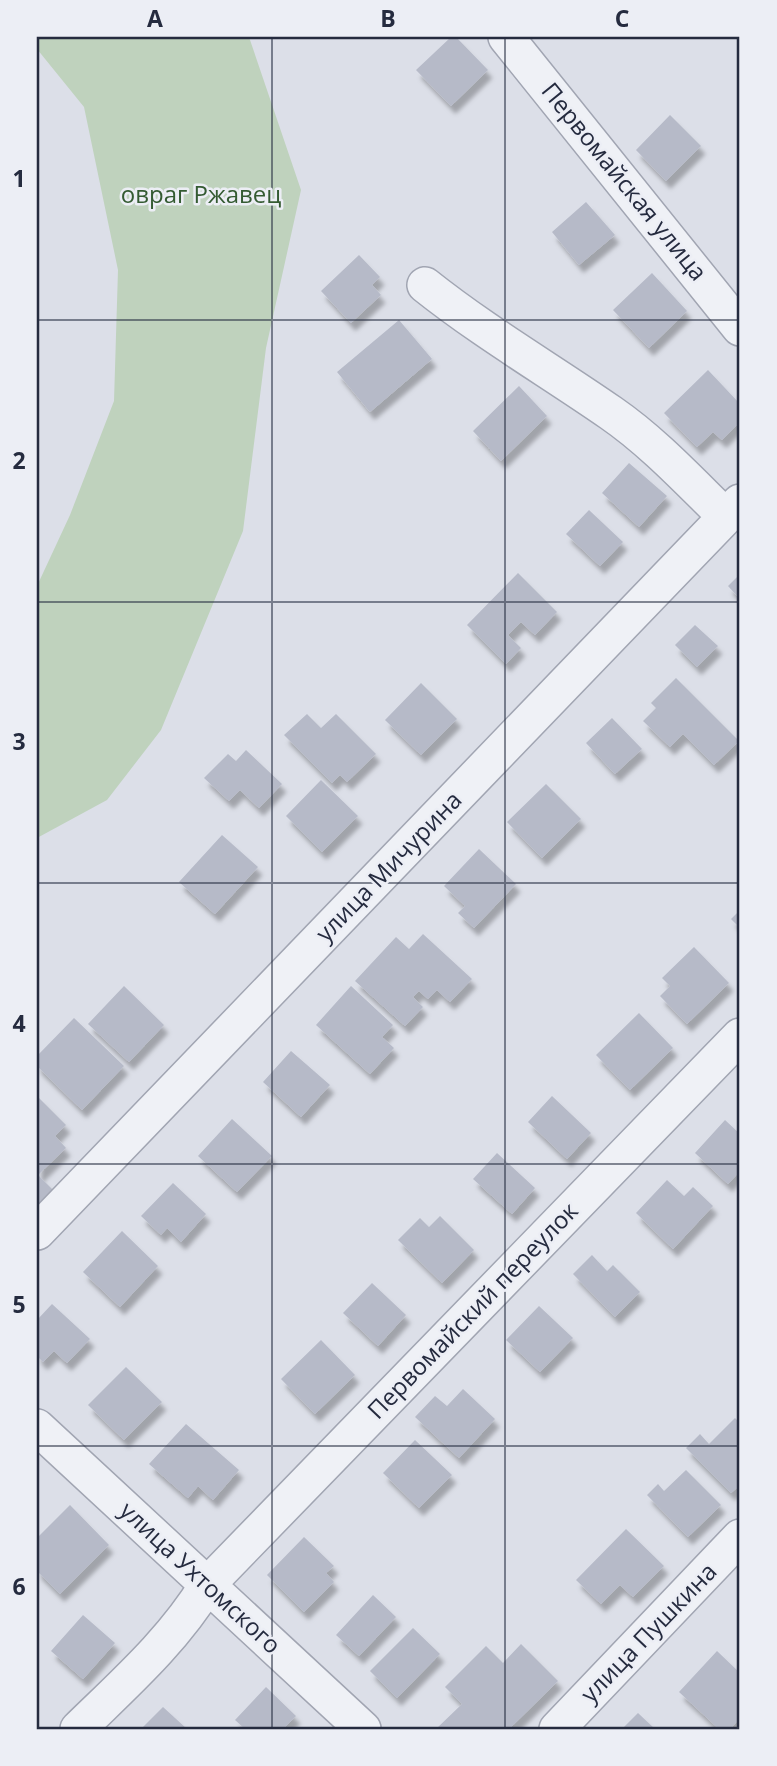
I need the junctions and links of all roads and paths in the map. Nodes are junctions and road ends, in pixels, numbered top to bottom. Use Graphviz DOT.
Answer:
graph roads {
  1 [pos="506,37"];
  2 [pos="425,285"];
  3 [pos="740,328"];
  4 [pos="733,510"];
  5 [pos="740,1037"];
  6 [pos="37,1232"];
  7 [pos="37,1427"];
  8 [pos="740,1537"];
  9 [pos="207,1585"];
  10 [pos="78,1729"];
  11 [pos="363,1729"];
  12 [pos="557,1729"];
  1 -- 3 [label="street, Первомайская улица"];
  2 -- 4 [label="street"];
  4 -- 6 [label="street, улица Мичурина"];
  5 -- 9 [label="street, Первомайский переулок"];
  7 -- 9 [label="street, улица Ухтомского"];
  8 -- 12 [label="street, улица Пушкина"];
  9 -- 10 [label="street, Первомайский переулок"];
  9 -- 11 [label="street, улица Ухтомского"];
}
